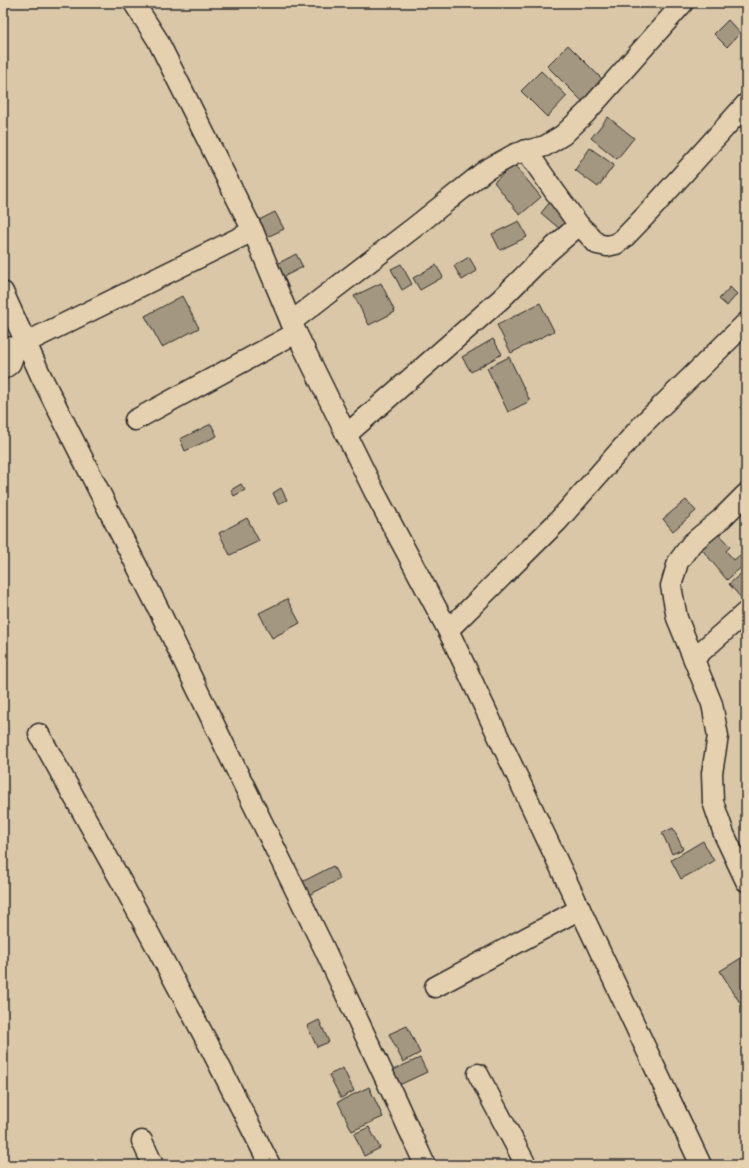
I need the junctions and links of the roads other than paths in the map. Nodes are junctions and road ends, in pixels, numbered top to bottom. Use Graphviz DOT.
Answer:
graph roads {
  1 [pos="134,3"];
  2 [pos="683,3"];
  3 [pos="746,104"];
  4 [pos="526,150"];
  5 [pos="579,225"];
  6 [pos="253,231"];
  7 [pos="3,292"];
  8 [pos="746,323"];
  9 [pos="293,328"];
  10 [pos="15,346"];
  11 [pos="3,369"];
  12 [pos="135,420"];
  13 [pos="346,435"];
  14 [pos="746,494"];
  15 [pos="746,612"];
  16 [pos="448,630"];
  17 [pos="694,658"];
  18 [pos="38,734"];
  19 [pos="746,881"];
  20 [pos="580,910"];
  21 [pos="435,987"];
  22 [pos="478,1074"];
  23 [pos="142,1141"];
  24 [pos="153,1165"];
  25 [pos="270,1165"];
  26 [pos="425,1165"];
  27 [pos="526,1165"];
  28 [pos="701,1165"];
  1 -- 6 [label="street"];
  2 -- 4 [label="street"];
  3 -- 5 [label="street"];
  4 -- 5 [label="street"];
  4 -- 9 [label="street"];
  5 -- 13 [label="street"];
  6 -- 9 [label="street"];
  6 -- 10 [label="street"];
  7 -- 10 [label="street"];
  8 -- 16 [label="street"];
  9 -- 12 [label="street"];
  9 -- 13 [label="street"];
  10 -- 11 [label="street"];
  10 -- 26 [label="street"];
  13 -- 16 [label="street"];
  14 -- 17 [label="street"];
  15 -- 17 [label="street"];
  16 -- 20 [label="street"];
  17 -- 19 [label="street"];
  18 -- 25 [label="street"];
  20 -- 21 [label="street"];
  20 -- 28 [label="street"];
  22 -- 27 [label="street"];
  23 -- 24 [label="street"];
}
